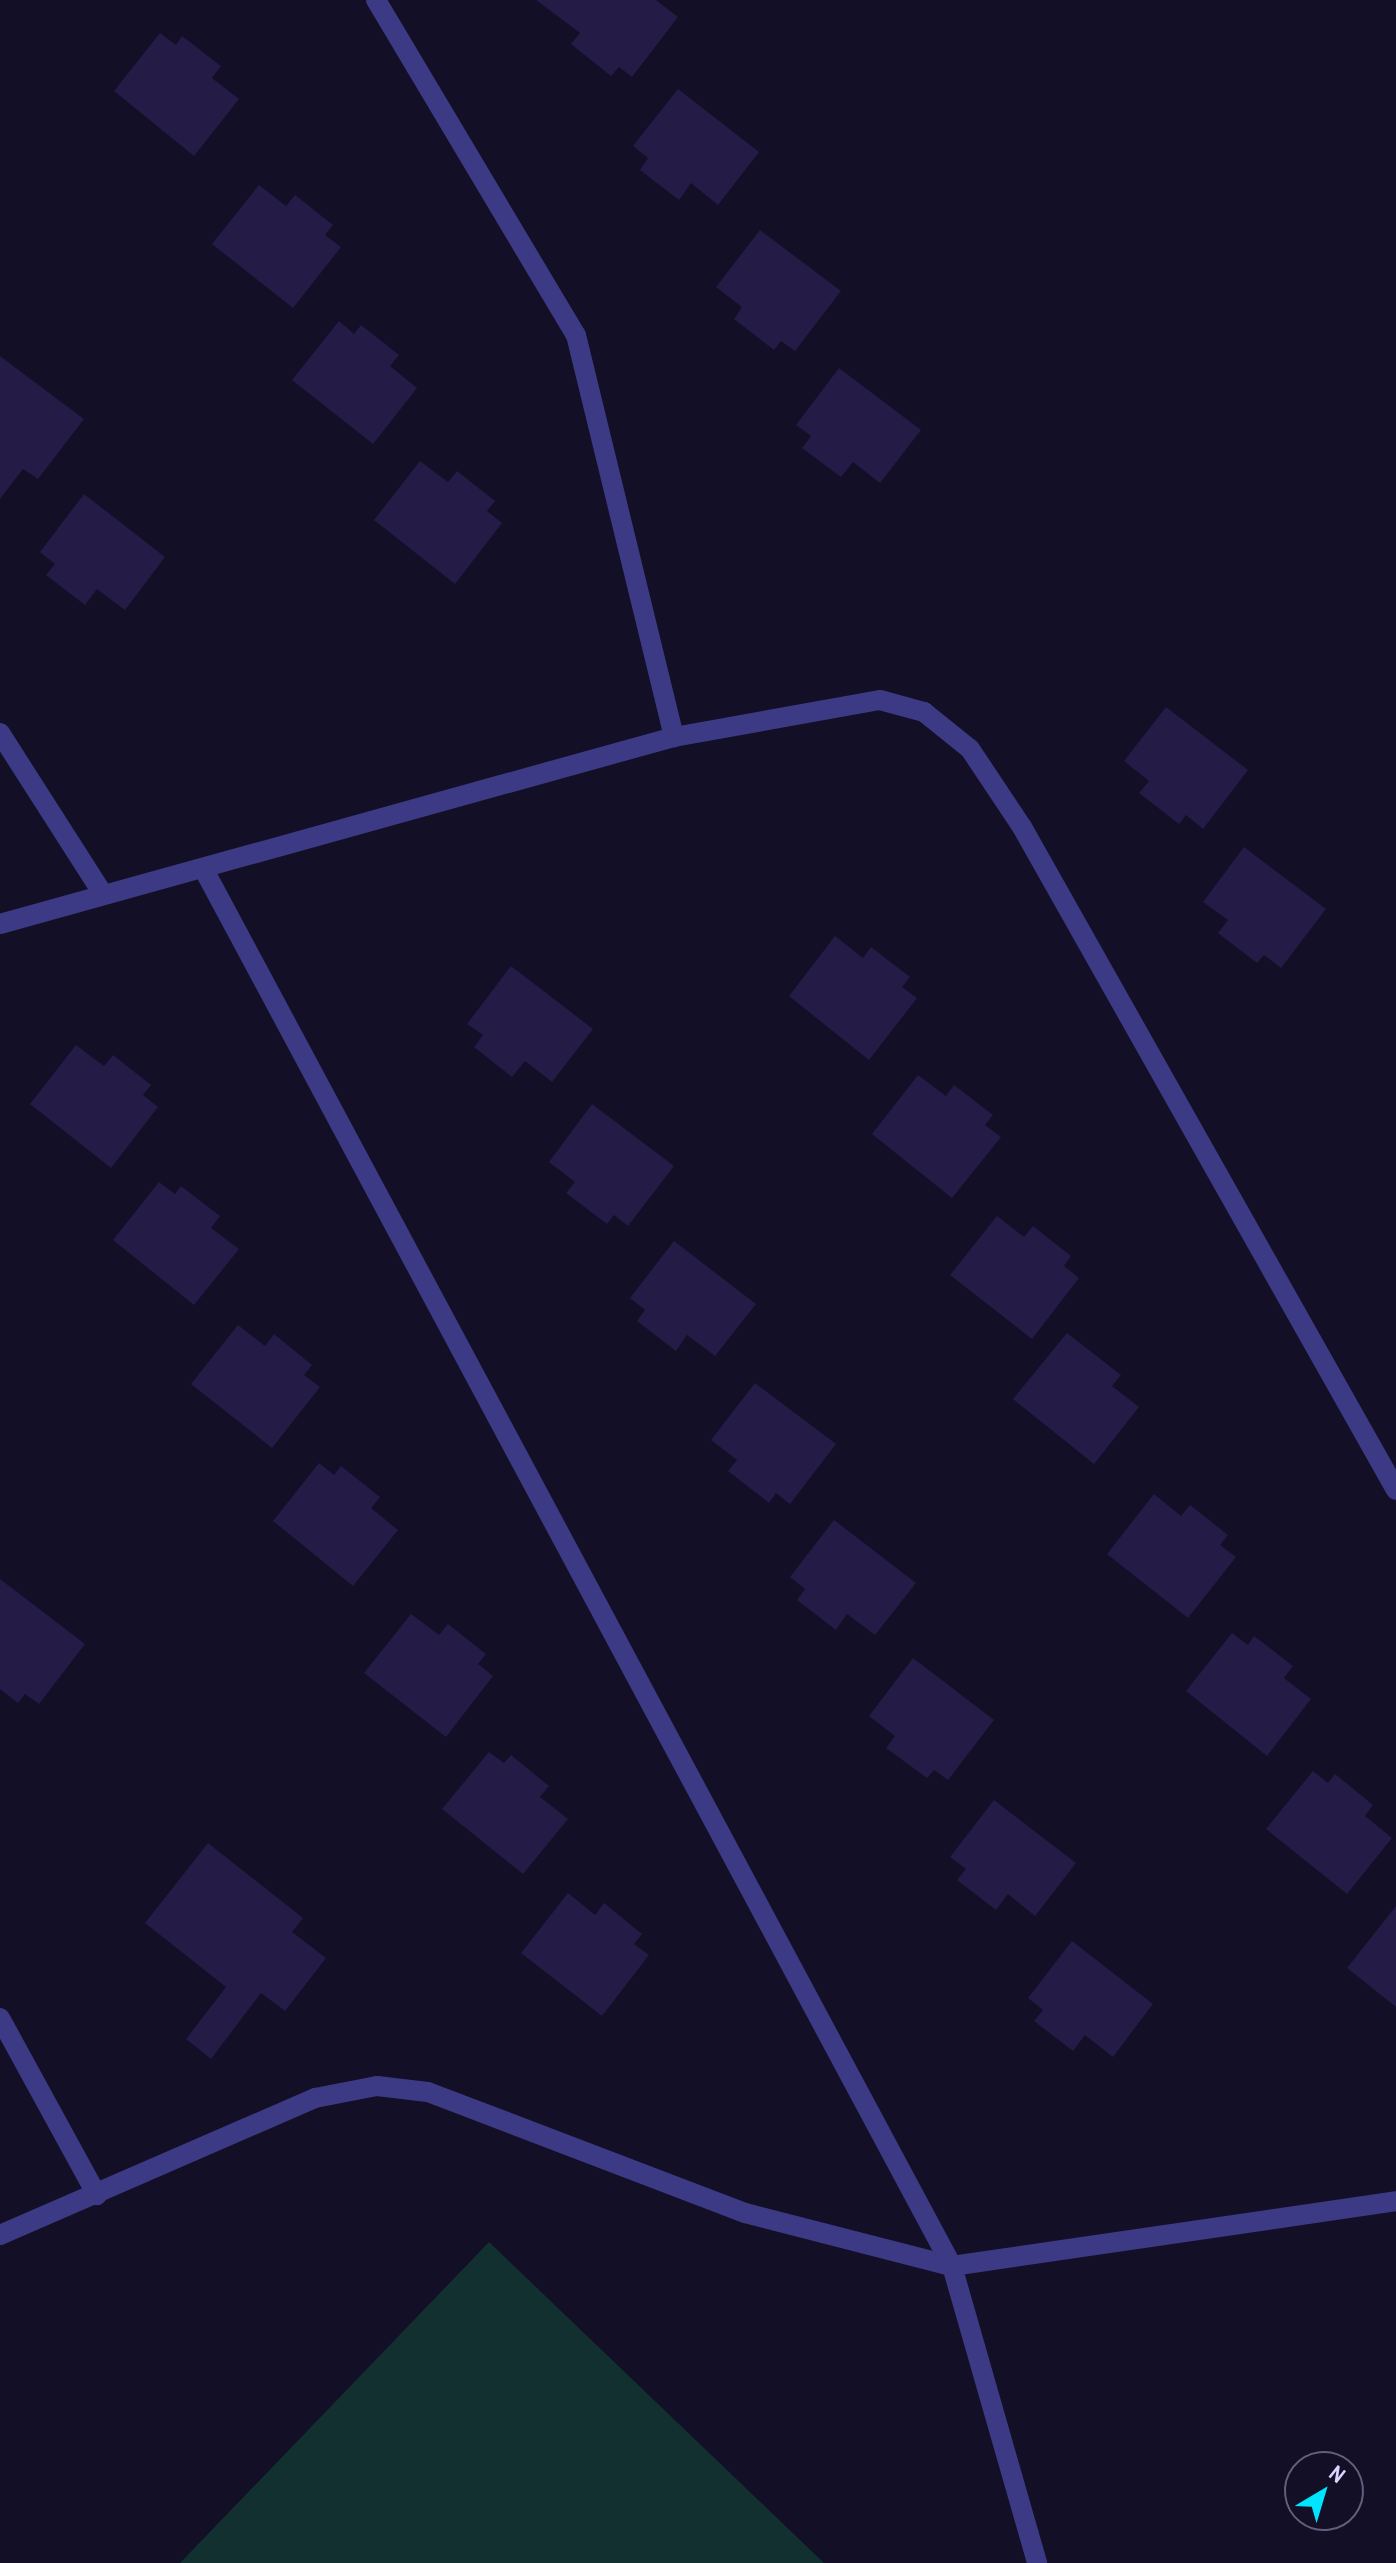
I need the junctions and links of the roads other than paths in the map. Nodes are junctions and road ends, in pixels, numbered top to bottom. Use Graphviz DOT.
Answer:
graph roads {
  1 [pos="376,0"];
  2 [pos="0,733"];
  3 [pos="674,737"];
  4 [pos="203,868"];
  5 [pos="101,891"];
  6 [pos="0,924"];
  7 [pos="1396,1490"];
  8 [pos="0,2018"];
  9 [pos="97,2195"];
  10 [pos="1396,2201"];
  11 [pos="0,2235"];
  12 [pos="952,2266"];
  13 [pos="1037,2563"];
  1 -- 3 [label="street"];
  2 -- 5 [label="street"];
  3 -- 4 [label="street"];
  3 -- 7 [label="street"];
  4 -- 5 [label="street"];
  4 -- 12 [label="street"];
  5 -- 6 [label="street"];
  8 -- 9 [label="street"];
  9 -- 11 [label="street"];
  9 -- 12 [label="street"];
  10 -- 12 [label="street"];
  12 -- 13 [label="street"];
}
